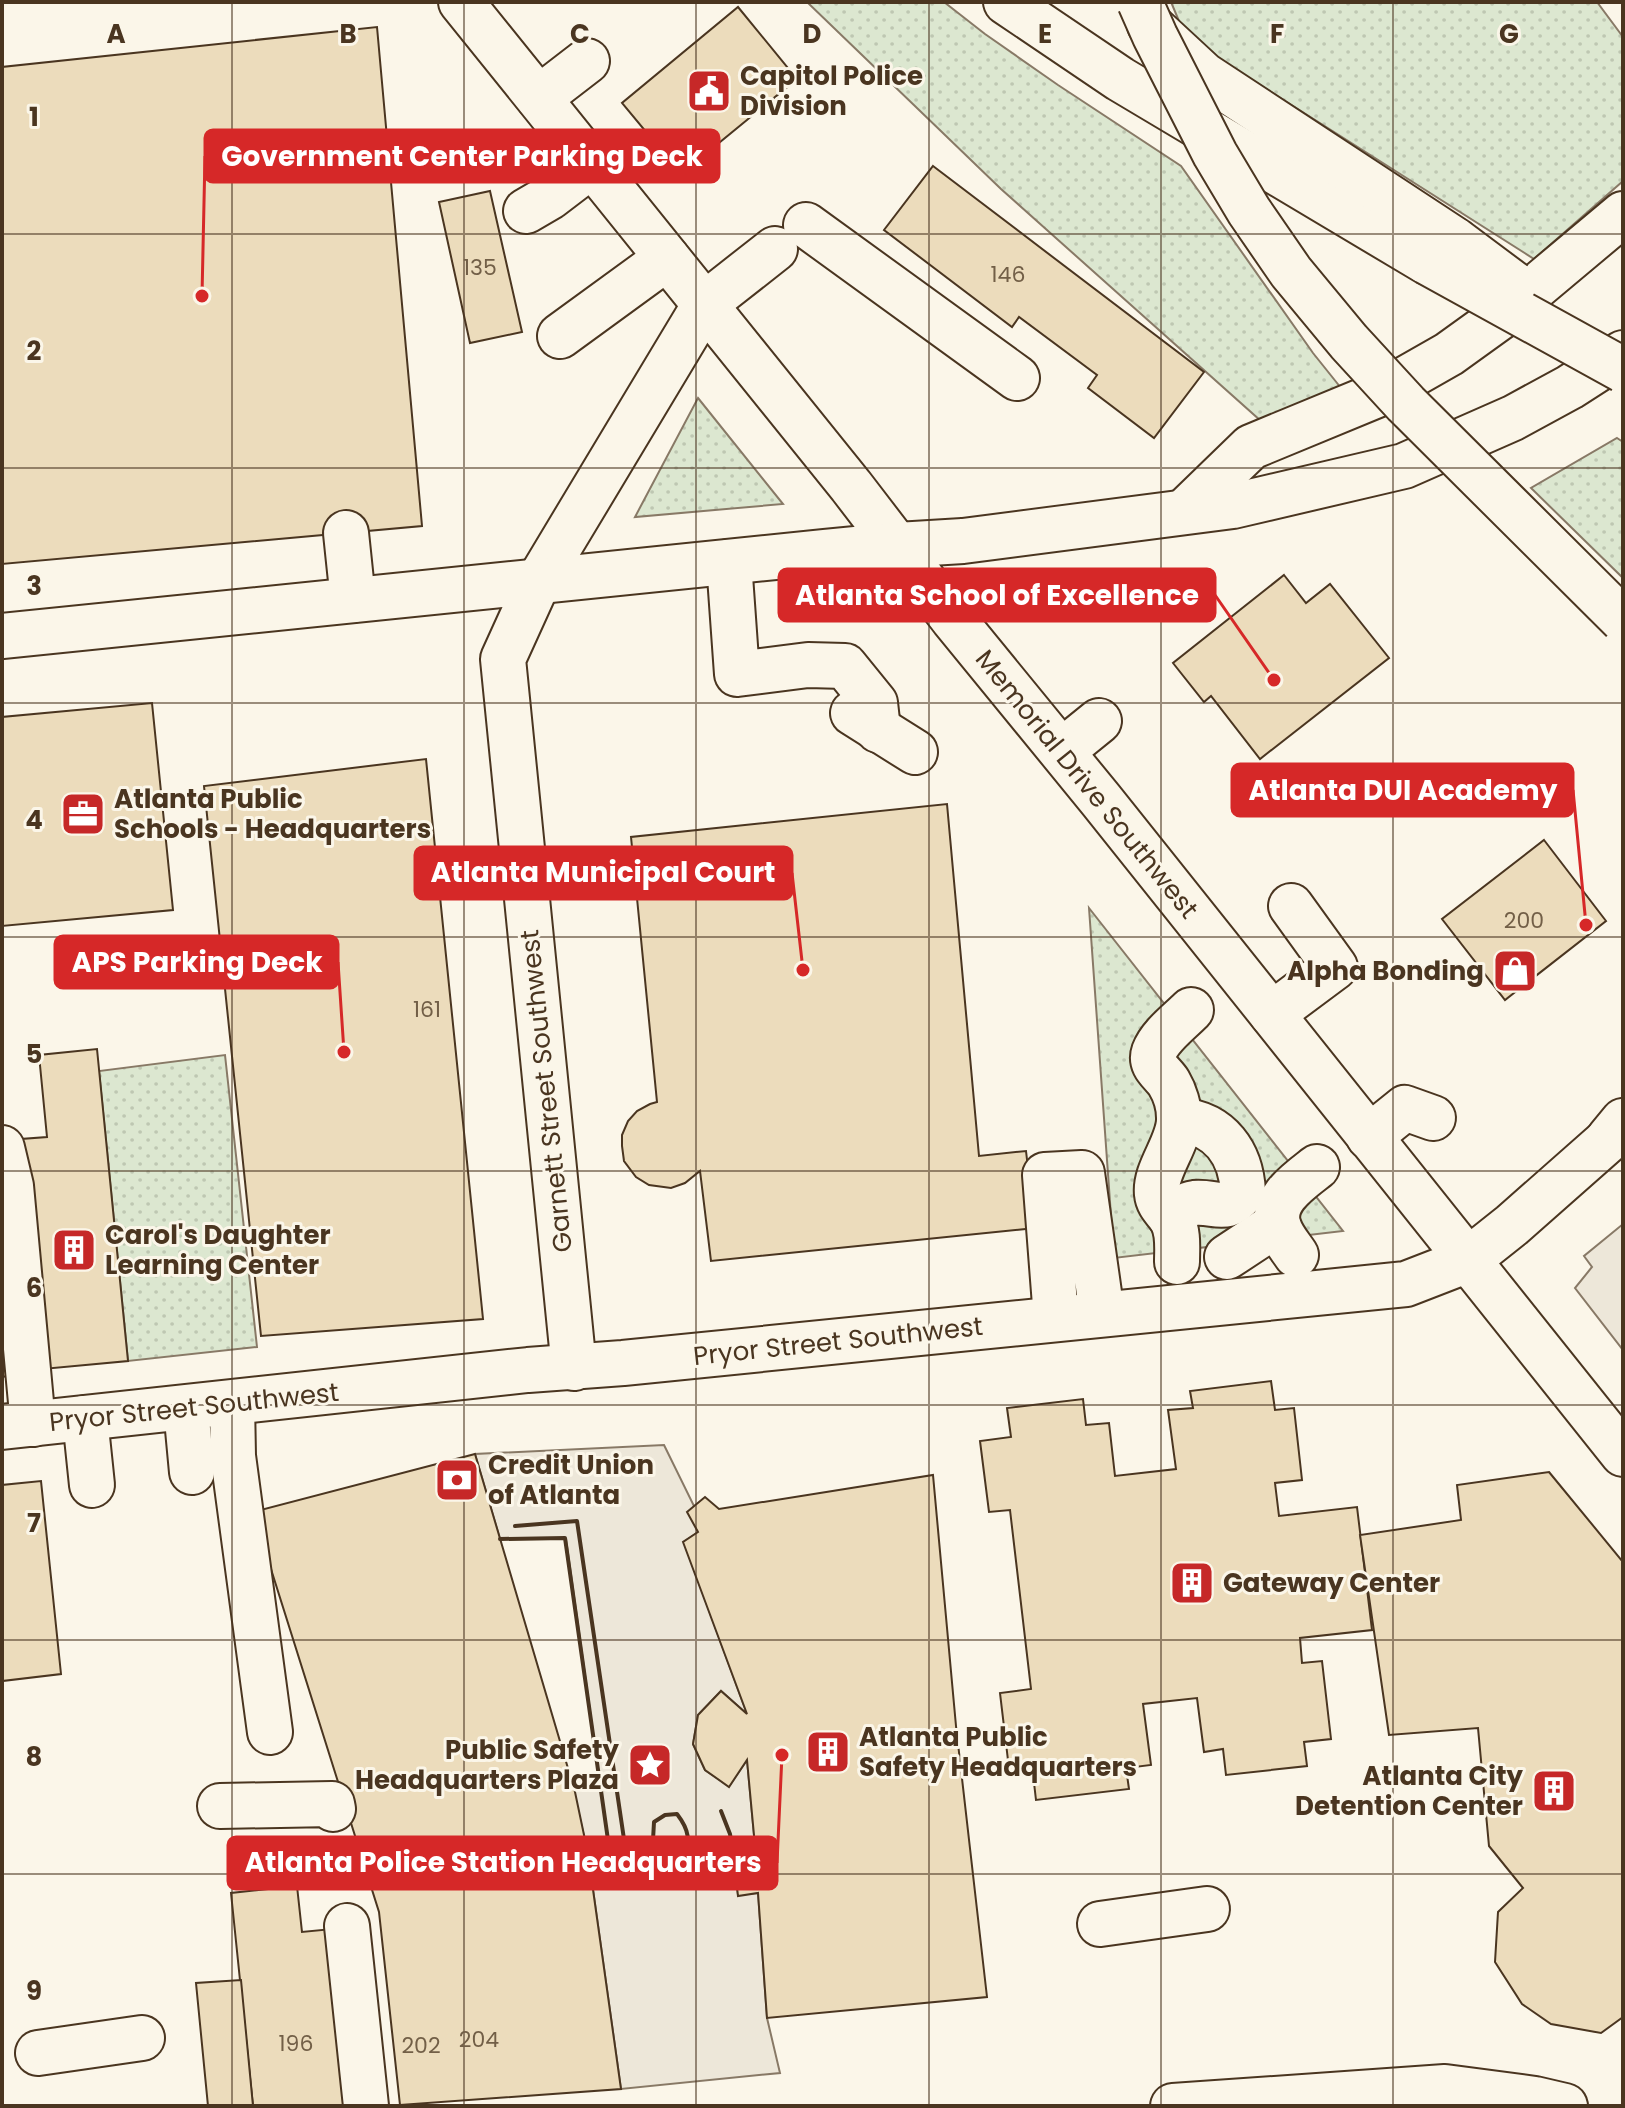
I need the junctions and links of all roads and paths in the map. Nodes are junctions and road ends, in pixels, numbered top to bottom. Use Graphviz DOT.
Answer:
graph roads {
  1 [pos="461,2"];
  2 [pos="1006,2"];
  3 [pos="1125,2"];
  4 [pos="1140,2"];
  5 [pos="587,61"];
  6 [pos="539,98"];
  7 [pos="592,165"];
  8 [pos="526,211"];
  9 [pos="1623,214"];
  10 [pos="1441,251"];
  11 [pos="667,258"];
  12 [pos="705,304"];
  13 [pos="560,336"];
  14 [pos="1623,353"];
  15 [pos="1623,367"];
  16 [pos="1017,378"];
  17 [pos="1185,511"];
  18 [pos="346,533"];
  19 [pos="897,545"];
  20 [pos="729,562"];
  21 [pos="538,582"];
  22 [pos="353,600"];
  23 [pos="1623,620"];
  24 [pos="2,636"];
  25 [pos="1099,721"];
  26 [pos="1062,751"];
  27 [pos="915,752"];
  28 [pos="1291,906"];
  29 [pos="1191,1010"];
  30 [pos="1272,1014"];
  31 [pos="1433,1118"];
  32 [pos="1180,1120"];
  33 [pos="1618,1129"];
  34 [pos="1369,1137"];
  35 [pos="2,1148"];
  36 [pos="1317,1167"];
  37 [pos="1171,1218"];
  38 [pos="1274,1219"];
  39 [pos="1227,1257"];
  40 [pos="1468,1260"];
  41 [pos="1177,1262"];
  42 [pos="1102,1314"];
  43 [pos="1056,1318"];
  44 [pos="574,1368"];
  45 [pos="232,1403"];
  46 [pos="186,1408"];
  47 [pos="85,1418"];
  48 [pos="18,1425"];
  49 [pos="1623,1454"];
  50 [pos="192,1472"];
  51 [pos="92,1485"];
  52 [pos="270,1732"];
  53 [pos="220,1806"];
  54 [pos="333,1809"];
  55 [pos="1207,1909"];
  56 [pos="1100,1924"];
  57 [pos="347,1926"];
  58 [pos="142,2038"];
  59 [pos="38,2053"];
  60 [pos="1481,2099"];
  61 [pos="366,2106"];
  62 [pos="1173,2106"];
  63 [pos="1565,2106"];
  1 -- 6 [label="main road, Memorial Drive Southwest"];
  2 -- 10 [label="main road"];
  3 -- 10 [label="main road"];
  4 -- 23 [label="main road, bridge"];
  5 -- 6 [label="main road"];
  6 -- 7 [label="main road, Memorial Drive Southwest"];
  7 -- 8 [label="main road"];
  7 -- 11 [label="main road, Memorial Drive Southwest"];
  9 -- 17 [label="main road"];
  10 -- 15 [label="main road, bridge"];
  11 -- 12 [label="main road, Memorial Drive Southwest"];
  11 -- 13 [label="main road"];
  12 -- 16 [label="main road"];
  12 -- 19 [label="main road, Memorial Drive Southwest"];
  12 -- 21 [label="main road, Garnett Street Southwest"];
  14 -- 17 [label="main road"];
  17 -- 19 [label="main road"];
  18 -- 22 [label="main road"];
  19 -- 20 [label="main road"];
  19 -- 26 [label="main road, Memorial Drive Southwest"];
  20 -- 21 [label="main road"];
  20 -- 27 [label="main road"];
  21 -- 22 [label="main road"];
  21 -- 44 [label="main road, Garnett Street Southwest"];
  22 -- 24 [label="main road"];
  25 -- 26 [label="main road"];
  26 -- 30 [label="main road, Memorial Drive Southwest"];
  28 -- 30 [label="main road"];
  29 -- 32 [label="main road"];
  30 -- 34 [label="main road, Memorial Drive Southwest"];
  31 -- 34 [label="main road"];
  32 -- 37 [label="main road"];
  32 -- 38 [label="main road"];
  33 -- 40 [label="main road, Pryor Street Southwest"];
  34 -- 40 [label="main road, Memorial Drive Southwest"];
  35 -- 48 [label="main road"];
  36 -- 38 [label="main road"];
  37 -- 38 [label="main road"];
  37 -- 41 [label="main road"];
  38 -- 39 [label="main road"];
  40 -- 42 [label="main road, Pryor Street Southwest"];
  40 -- 49 [label="main road, Memorial Drive Southwest"];
  42 -- 43 [label="main road, Pryor Street Southwest"];
  42 -- 43 [label="main road"];
  43 -- 44 [label="main road, Pryor Street Southwest"];
  44 -- 45 [label="main road, Pryor Street Southwest"];
  45 -- 46 [label="main road, Pryor Street Southwest"];
  45 -- 52 [label="main road"];
  46 -- 47 [label="main road, Pryor Street Southwest"];
  46 -- 50 [label="main road"];
  47 -- 48 [label="main road, Pryor Street Southwest"];
  47 -- 51 [label="main road"];
  53 -- 54 [label="main road"];
  55 -- 56 [label="main road"];
  57 -- 61 [label="main road"];
  58 -- 59 [label="main road"];
  60 -- 62 [label="main road"];
  60 -- 63 [label="main road"];
}
